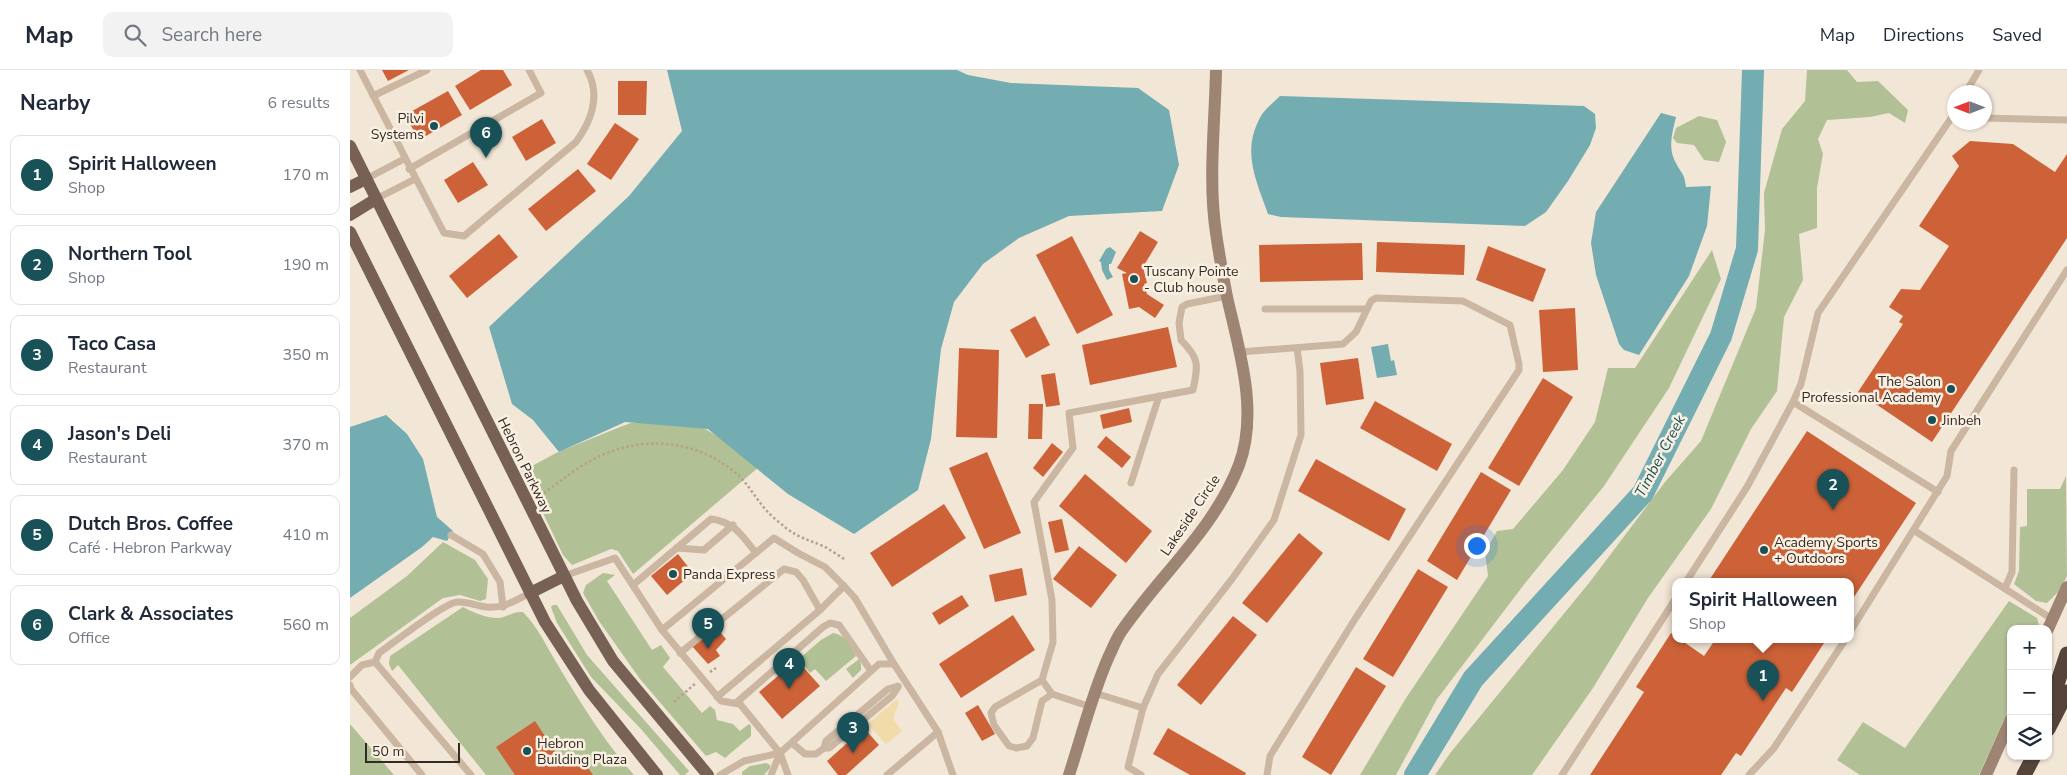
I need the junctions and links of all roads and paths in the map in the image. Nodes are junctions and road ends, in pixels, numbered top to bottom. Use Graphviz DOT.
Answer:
graph roads {
  1 [pos="360,70"];
  2 [pos="427,70"];
  3 [pos="529,70"];
  4 [pos="587,70"];
  5 [pos="1216,70"];
  6 [pos="1979,70"];
  7 [pos="1970,85"];
  8 [pos="373,96"];
  9 [pos="1992,118"];
  10 [pos="2067,120"];
  11 [pos="1947,125"];
  12 [pos="350,146"];
  13 [pos="404,159"];
  14 [pos="410,169"];
  15 [pos="366,179"];
  16 [pos="415,179"];
  17 [pos="350,187"];
  18 [pos="376,199"];
  19 [pos="350,215"];
  20 [pos="350,232"];
  21 [pos="2067,270"];
  22 [pos="1227,296"];
  23 [pos="1265,309"];
  24 [pos="1367,309"];
  25 [pos="1297,348"];
  26 [pos="1240,352"];
  27 [pos="1159,396"];
  28 [pos="1793,402"];
  29 [pos="2014,470"];
  30 [pos="1131,483"];
  31 [pos="1938,492"];
  32 [pos="540,496"];
  33 [pos="732,525"];
  34 [pos="1914,531"];
  35 [pos="451,535"];
  36 [pos="677,548"];
  37 [pos="756,553"];
  38 [pos="846,560"];
  39 [pos="564,576"];
  40 [pos="1689,578"];
  41 [pos="633,585"];
  42 [pos="844,586"];
  43 [pos="2067,587"];
  44 [pos="2005,588"];
  45 [pos="530,593"];
  46 [pos="1672,604"];
  47 [pos="503,607"];
  48 [pos="820,610"];
  49 [pos="2050,624"];
  50 [pos="1854,626"];
  51 [pos="662,630"];
  52 [pos="1843,643"];
  53 [pos="680,653"];
  54 [pos="2067,654"];
  55 [pos="375,662"];
  56 [pos="894,664"];
  57 [pos="871,671"];
  58 [pos="350,677"];
  59 [pos="1042,680"];
  60 [pos="905,682"];
  61 [pos="350,685"];
  62 [pos="2067,692"];
  63 [pos="1095,693"];
  64 [pos="1052,694"];
  65 [pos="717,697"];
  66 [pos="2052,700"];
  67 [pos="736,703"];
  68 [pos="1091,707"];
  69 [pos="1143,708"];
  70 [pos="2052,721"];
  71 [pos="2007,728"];
  72 [pos="938,732"];
  73 [pos="792,743"];
  74 [pos="780,753"];
  75 [pos="2032,760"];
  76 [pos="422,775"];
  77 [pos="471,775"];
  78 [pos="657,775"];
  79 [pos="708,775"];
  80 [pos="720,775"];
  81 [pos="771,775"];
  82 [pos="788,775"];
  83 [pos="887,775"];
  84 [pos="953,775"];
  85 [pos="1069,775"];
  86 [pos="1141,775"];
  87 [pos="1267,775"];
  88 [pos="1562,775"];
  89 [pos="1749,775"];
  90 [pos="1986,775"];
  91 [pos="2024,775"];
  1 -- 8 [label="lane"];
  2 -- 8 [label="lane"];
  3 -- 14 [label="lane"];
  4 -- 16 [label="lane"];
  5 -- 22 [label="street, Lakeside Circle"];
  6 -- 7 [label="lane"];
  8 -- 13 [label="lane"];
  9 -- 10 [label="lane"];
  11 -- 28 [label="lane"];
  12 -- 15 [label="main road, Hebron Parkway"];
  13 -- 14 [label="lane"];
  13 -- 15 [label="lane"];
  14 -- 16 [label="lane"];
  15 -- 17 [label="main road"];
  15 -- 18 [label="main road, Hebron Parkway"];
  16 -- 18 [label="lane"];
  18 -- 19 [label="main road"];
  18 -- 39 [label="main road, Hebron Parkway"];
  20 -- 45 [label="main road"];
  21 -- 31 [label="lane"];
  22 -- 26 [label="street, Lakeside Circle"];
  22 -- 27 [label="lane"];
  23 -- 24 [label="lane"];
  24 -- 25 [label="lane"];
  24 -- 87 [label="lane"];
  25 -- 26 [label="lane"];
  25 -- 69 [label="lane"];
  26 -- 63 [label="street, Lakeside Circle"];
  27 -- 30 [label="lane"];
  27 -- 59 [label="lane"];
  28 -- 31 [label="lane"];
  28 -- 40 [label="lane"];
  29 -- 44 [label="lane"];
  31 -- 34 [label="lane"];
  32 -- 38 [label="path"];
  33 -- 36 [label="lane"];
  33 -- 36 [label="lane"];
  33 -- 37 [label="lane"];
  34 -- 44 [label="lane"];
  34 -- 50 [label="lane"];
  35 -- 47 [label="lane"];
  36 -- 41 [label="lane"];
  37 -- 42 [label="lane"];
  37 -- 51 [label="lane"];
  39 -- 41 [label="lane"];
  39 -- 45 [label="main road"];
  39 -- 79 [label="main road, Hebron Parkway"];
  41 -- 51 [label="lane"];
  42 -- 48 [label="lane"];
  42 -- 56 [label="lane"];
  43 -- 49 [label="street"];
  44 -- 49 [label="lane"];
  45 -- 47 [label="lane"];
  45 -- 78 [label="main road"];
  46 -- 88 [label="lane"];
  47 -- 55 [label="lane"];
  48 -- 53 [label="lane"];
  48 -- 65 [label="lane"];
  51 -- 53 [label="lane"];
  52 -- 89 [label="lane"];
  53 -- 65 [label="lane"];
  54 -- 66 [label="highway"];
  55 -- 58 [label="lane"];
  55 -- 77 [label="lane"];
  56 -- 57 [label="lane"];
  56 -- 60 [label="lane"];
  57 -- 67 [label="lane"];
  57 -- 73 [label="lane"];
  59 -- 64 [label="lane"];
  59 -- 64 [label="lane"];
  60 -- 72 [label="lane"];
  60 -- 73 [label="lane"];
  61 -- 76 [label="lane"];
  62 -- 70 [label="highway"];
  63 -- 68 [label="street, Lakeside Circle"];
  63 -- 69 [label="lane"];
  64 -- 68 [label="lane"];
  65 -- 67 [label="lane"];
  67 -- 74 [label="lane"];
  68 -- 85 [label="street, Lakeside Circle"];
  69 -- 86 [label="lane"];
  71 -- 90 [label="street"];
  72 -- 83 [label="lane"];
  72 -- 84 [label="lane"];
  73 -- 74 [label="lane"];
  74 -- 80 [label="lane"];
  74 -- 81 [label="lane"];
  74 -- 82 [label="lane"];
  75 -- 91 [label="highway"];
}
